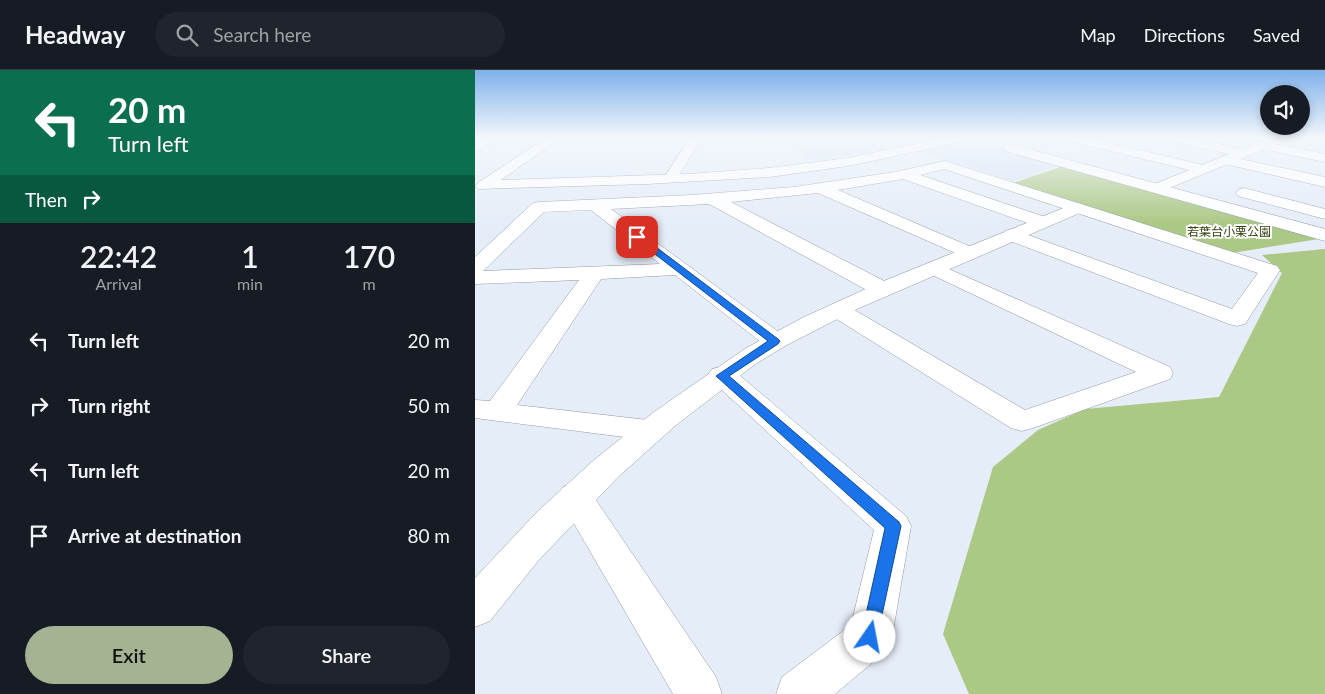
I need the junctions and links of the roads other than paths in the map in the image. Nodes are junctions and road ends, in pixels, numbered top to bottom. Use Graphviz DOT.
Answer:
graph roads {
  1 [pos="514,166"];
  2 [pos="678,166"];
  3 [pos="824,166"];
  4 [pos="944,166"];
  5 [pos="945,166"];
  6 [pos="1077,166"];
  7 [pos="1191,166"];
  8 [pos="1210,166"];
  9 [pos="1254,166"];
  10 [pos="1203,169"];
  11 [pos="906,175"];
  12 [pos="1183,177"];
  13 [pos="671,178"];
  14 [pos="1325,182"];
  15 [pos="1211,184"];
  16 [pos="480,188"];
  17 [pos="1157,188"];
  18 [pos="822,189"];
  19 [pos="1230,189"];
  20 [pos="714,200"];
  21 [pos="595,205"];
  22 [pos="1076,208"];
  23 [pos="1325,214"];
  24 [pos="1042,222"];
  25 [pos="1325,235"];
  26 [pos="1011,236"];
  27 [pos="969,253"];
  28 [pos="475,268"];
  29 [pos="679,268"];
  30 [pos="933,268"];
  31 [pos="595,272"];
  32 [pos="475,278"];
  33 [pos="882,289"];
  34 [pos="837,310"];
  35 [pos="775,341"];
  36 [pos="722,376"];
  37 [pos="486,410"];
  38 [pos="649,430"];
  39 [pos="575,496"];
  40 [pos="481,591"];
  41 [pos="699,694"];
  42 [pos="799,694"];
  1 -- 16 [label="street"];
  2 -- 13 [label="street"];
  3 -- 13 [label="street"];
  4 -- 11 [label="street"];
  5 -- 22 [label="street"];
  6 -- 17 [label="street"];
  7 -- 10 [label="street"];
  8 -- 10 [label="street"];
  9 -- 14 [label="street"];
  10 -- 12 [label="street"];
  11 -- 18 [label="street"];
  11 -- 24 [label="street"];
  12 -- 15 [label="street"];
  12 -- 17 [label="street"];
  13 -- 16 [label="street"];
  17 -- 25 [label="street"];
  18 -- 20 [label="street"];
  18 -- 27 [label="street"];
  19 -- 23 [label="street"];
  20 -- 21 [label="street"];
  20 -- 33 [label="street"];
  21 -- 28 [label="street"];
  21 -- 29 [label="street"];
  22 -- 24 [label="street"];
  22 -- 26 [label="street"];
  24 -- 26 [label="street"];
  26 -- 27 [label="street"];
  27 -- 30 [label="street"];
  29 -- 31 [label="street"];
  29 -- 35 [label="street"];
  30 -- 33 [label="street"];
  30 -- 34 [label="street"];
  31 -- 32 [label="street"];
  31 -- 37 [label="street"];
  33 -- 34 [label="street"];
  34 -- 35 [label="street"];
  35 -- 36 [label="street"];
  36 -- 38 [label="street"];
  36 -- 42 [label="street"];
  37 -- 38 [label="street"];
  38 -- 39 [label="street"];
  39 -- 40 [label="street"];
  39 -- 41 [label="street"];
}
